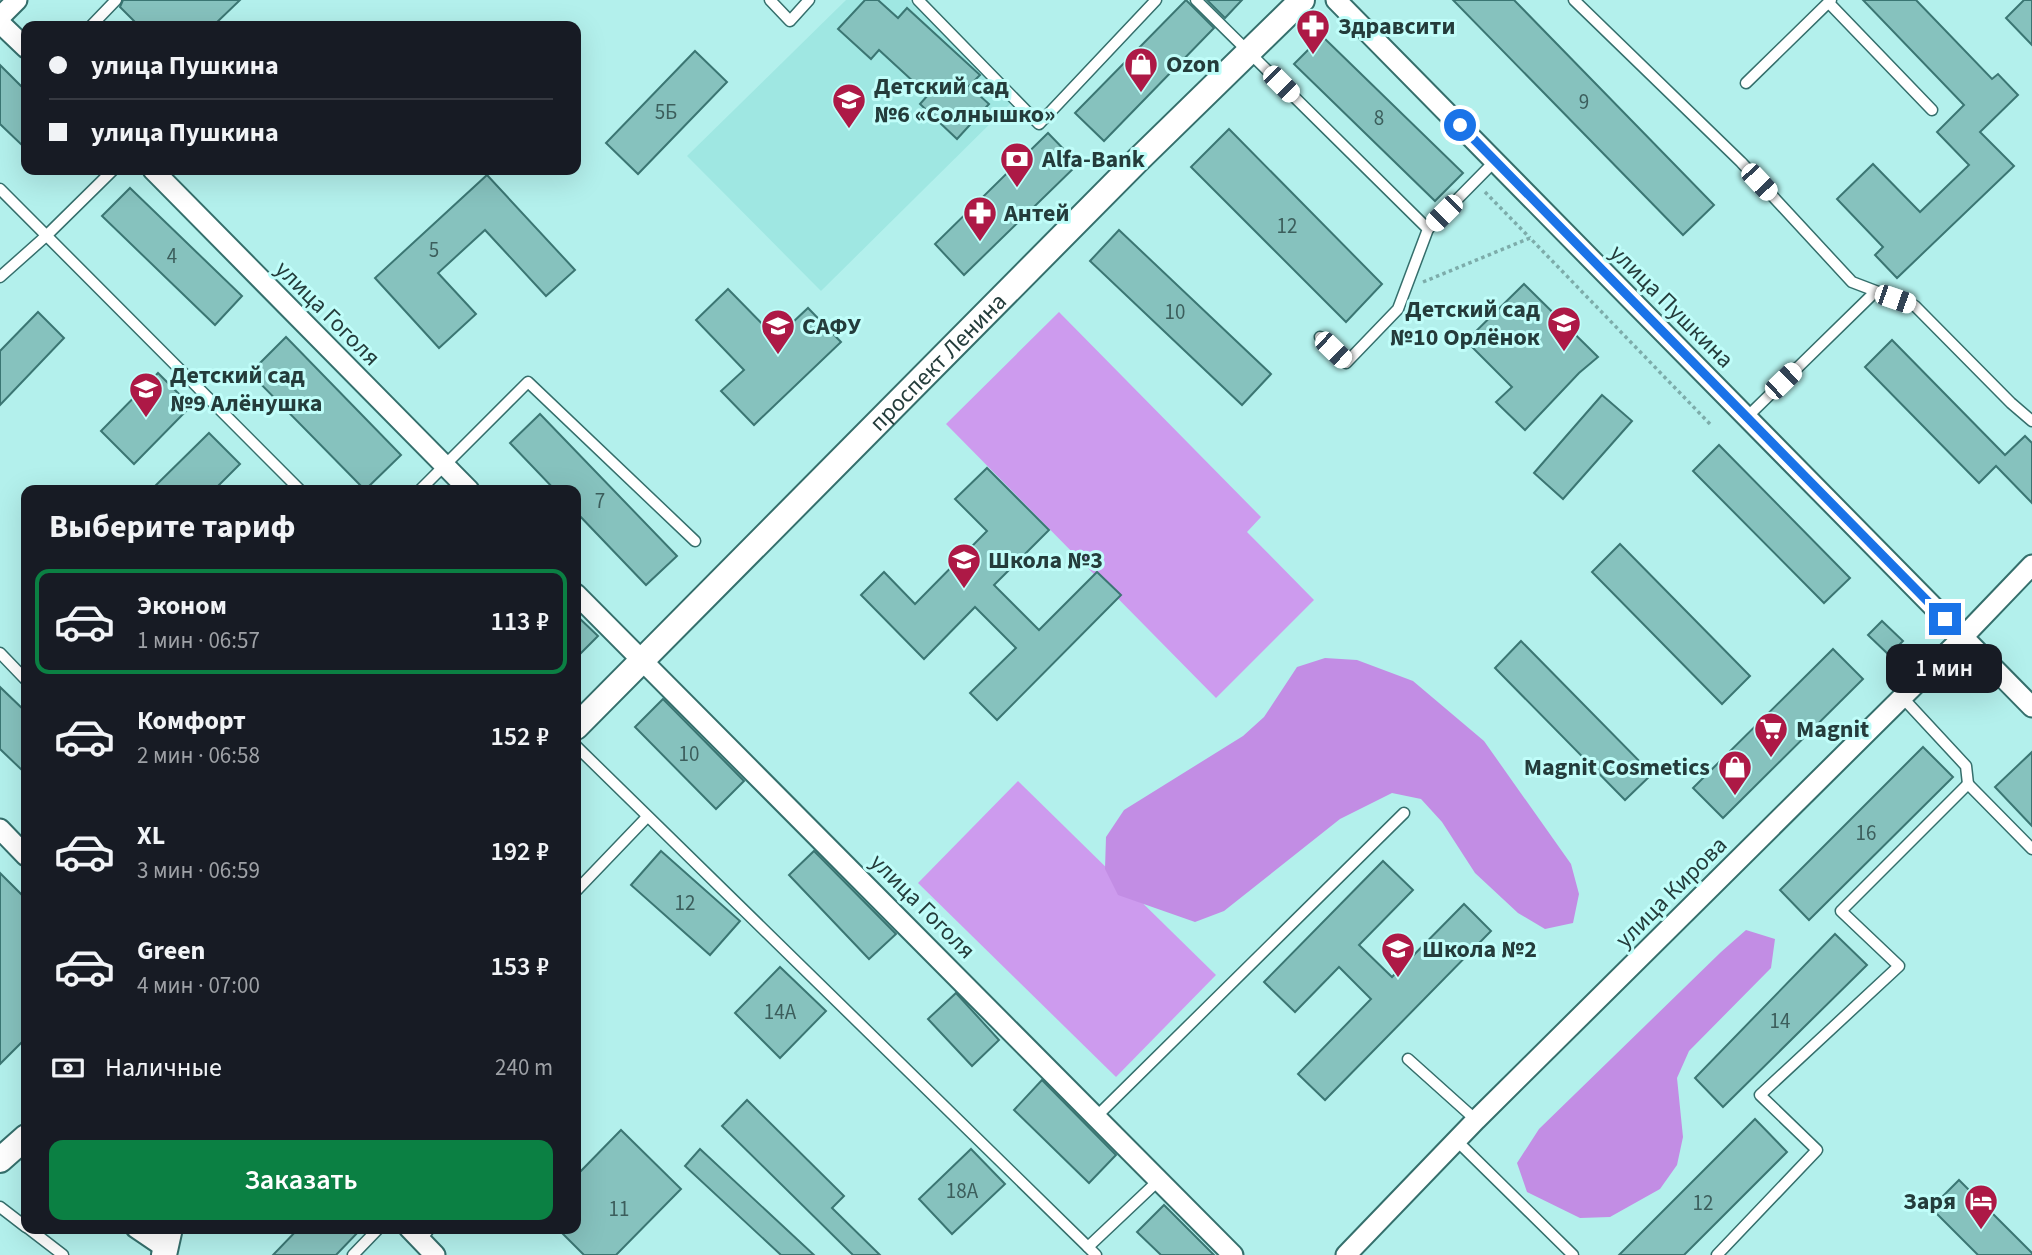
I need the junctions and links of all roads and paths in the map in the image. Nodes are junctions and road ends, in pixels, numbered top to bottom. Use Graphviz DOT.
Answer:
graph roads {
  1 [pos="17,0"];
  2 [pos="116,0"];
  3 [pos="770,0"];
  4 [pos="809,0"];
  5 [pos="918,0"];
  6 [pos="1156,0"];
  7 [pos="1196,0"];
  8 [pos="1302,0"];
  9 [pos="1336,0"];
  10 [pos="1574,0"];
  11 [pos="1830,1"];
  12 [pos="0,17"];
  13 [pos="96,21"];
  14 [pos="0,23"];
  15 [pos="21,43"];
  16 [pos="1249,52"];
  17 [pos="1746,83"];
  18 [pos="1933,110"];
  19 [pos="1495,161"];
  20 [pos="108,175"];
  21 [pos="158,175"];
  22 [pos="1475,181"];
  23 [pos="0,189"];
  24 [pos="1428,229"];
  25 [pos="46,236"];
  26 [pos="1530,238"];
  27 [pos="0,277"];
  28 [pos="1405,290"];
  29 [pos="1875,292"];
  30 [pos="1320,337"];
  31 [pos="1746,417"];
  32 [pos="2032,421"];
  33 [pos="1710,424"];
  34 [pos="444,465"];
  35 [pos="295,485"];
  36 [pos="425,485"];
  37 [pos="464,485"];
  38 [pos="695,541"];
  39 [pos="2032,565"];
  40 [pos="581,599"];
  41 [pos="1963,637"];
  42 [pos="0,653"];
  43 [pos="643,659"];
  44 [pos="21,675"];
  45 [pos="1902,697"];
  46 [pos="2032,706"];
  47 [pos="581,722"];
  48 [pos="581,751"];
  49 [pos="1968,785"];
  50 [pos="1404,813"];
  51 [pos="647,817"];
  52 [pos="0,829"];
  53 [pos="2032,849"];
  54 [pos="21,851"];
  55 [pos="581,886"];
  56 [pos="1408,1059"];
  57 [pos="1097,1116"];
  58 [pos="1475,1120"];
  59 [pos="1456,1139"];
  60 [pos="21,1141"];
  61 [pos="0,1160"];
  62 [pos="1159,1180"];
  63 [pos="0,1207"];
  64 [pos="21,1223"];
  65 [pos="35,1234"];
  66 [pos="147,1234"];
  67 [pos="373,1234"];
  68 [pos="421,1234"];
  69 [pos="166,1244"];
  70 [pos="1088,1247"];
  71 [pos="63,1255"];
  72 [pos="353,1255"];
  73 [pos="435,1255"];
  74 [pos="1096,1255"];
  75 [pos="1233,1255"];
  76 [pos="1346,1255"];
  77 [pos="1573,1255"];
  78 [pos="1717,1255"];
  1 -- 12 [label="street"];
  2 -- 13 [label="lane"];
  3 -- 4 [label="lane"];
  5 -- 6 [label="lane"];
  7 -- 16 [label="lane"];
  8 -- 16 [label="street, проспект Ленина"];
  9 -- 19 [label="street, улица Пушкина"];
  10 -- 29 [label="lane"];
  11 -- 17 [label="lane"];
  11 -- 18 [label="lane"];
  14 -- 15 [label="street"];
  16 -- 24 [label="lane"];
  16 -- 43 [label="street, проспект Ленина"];
  19 -- 22 [label="lane"];
  19 -- 31 [label="street, улица Пушкина"];
  20 -- 25 [label="lane"];
  21 -- 34 [label="street, улица Гоголя"];
  22 -- 24 [label="lane"];
  22 -- 26 [label="path"];
  23 -- 25 [label="lane"];
  24 -- 28 [label="lane"];
  25 -- 27 [label="lane"];
  25 -- 35 [label="lane"];
  26 -- 28 [label="path"];
  26 -- 33 [label="path"];
  28 -- 30 [label="lane"];
  29 -- 31 [label="lane"];
  29 -- 32 [label="lane"];
  31 -- 41 [label="street, улица Пушкина"];
  34 -- 36 [label="lane"];
  34 -- 37 [label="street, улица Гоголя"];
  34 -- 38 [label="lane"];
  39 -- 41 [label="street, улица Кирова"];
  40 -- 43 [label="street, улица Гоголя"];
  41 -- 45 [label="street, улица Кирова"];
  41 -- 46 [label="street, улица Пушкина"];
  42 -- 44 [label="lane"];
  43 -- 47 [label="street, проспект Ленина"];
  43 -- 57 [label="street, улица Гоголя"];
  45 -- 49 [label="lane"];
  45 -- 58 [label="street, улица Кирова"];
  48 -- 51 [label="lane"];
  49 -- 53 [label="lane"];
  49 -- 78 [label="lane"];
  50 -- 57 [label="lane"];
  51 -- 55 [label="lane"];
  51 -- 70 [label="lane"];
  52 -- 54 [label="street"];
  56 -- 58 [label="lane"];
  57 -- 62 [label="street, улица Гоголя"];
  58 -- 59 [label="street, улица Кирова"];
  59 -- 76 [label="street, улица Кирова"];
  59 -- 77 [label="lane"];
  60 -- 61 [label="street"];
  62 -- 70 [label="lane"];
  62 -- 75 [label="street, улица Гоголя"];
  63 -- 64 [label="lane"];
  65 -- 71 [label="lane"];
  66 -- 69 [label="street"];
  67 -- 72 [label="lane"];
  68 -- 73 [label="street"];
  70 -- 74 [label="lane"];
}
